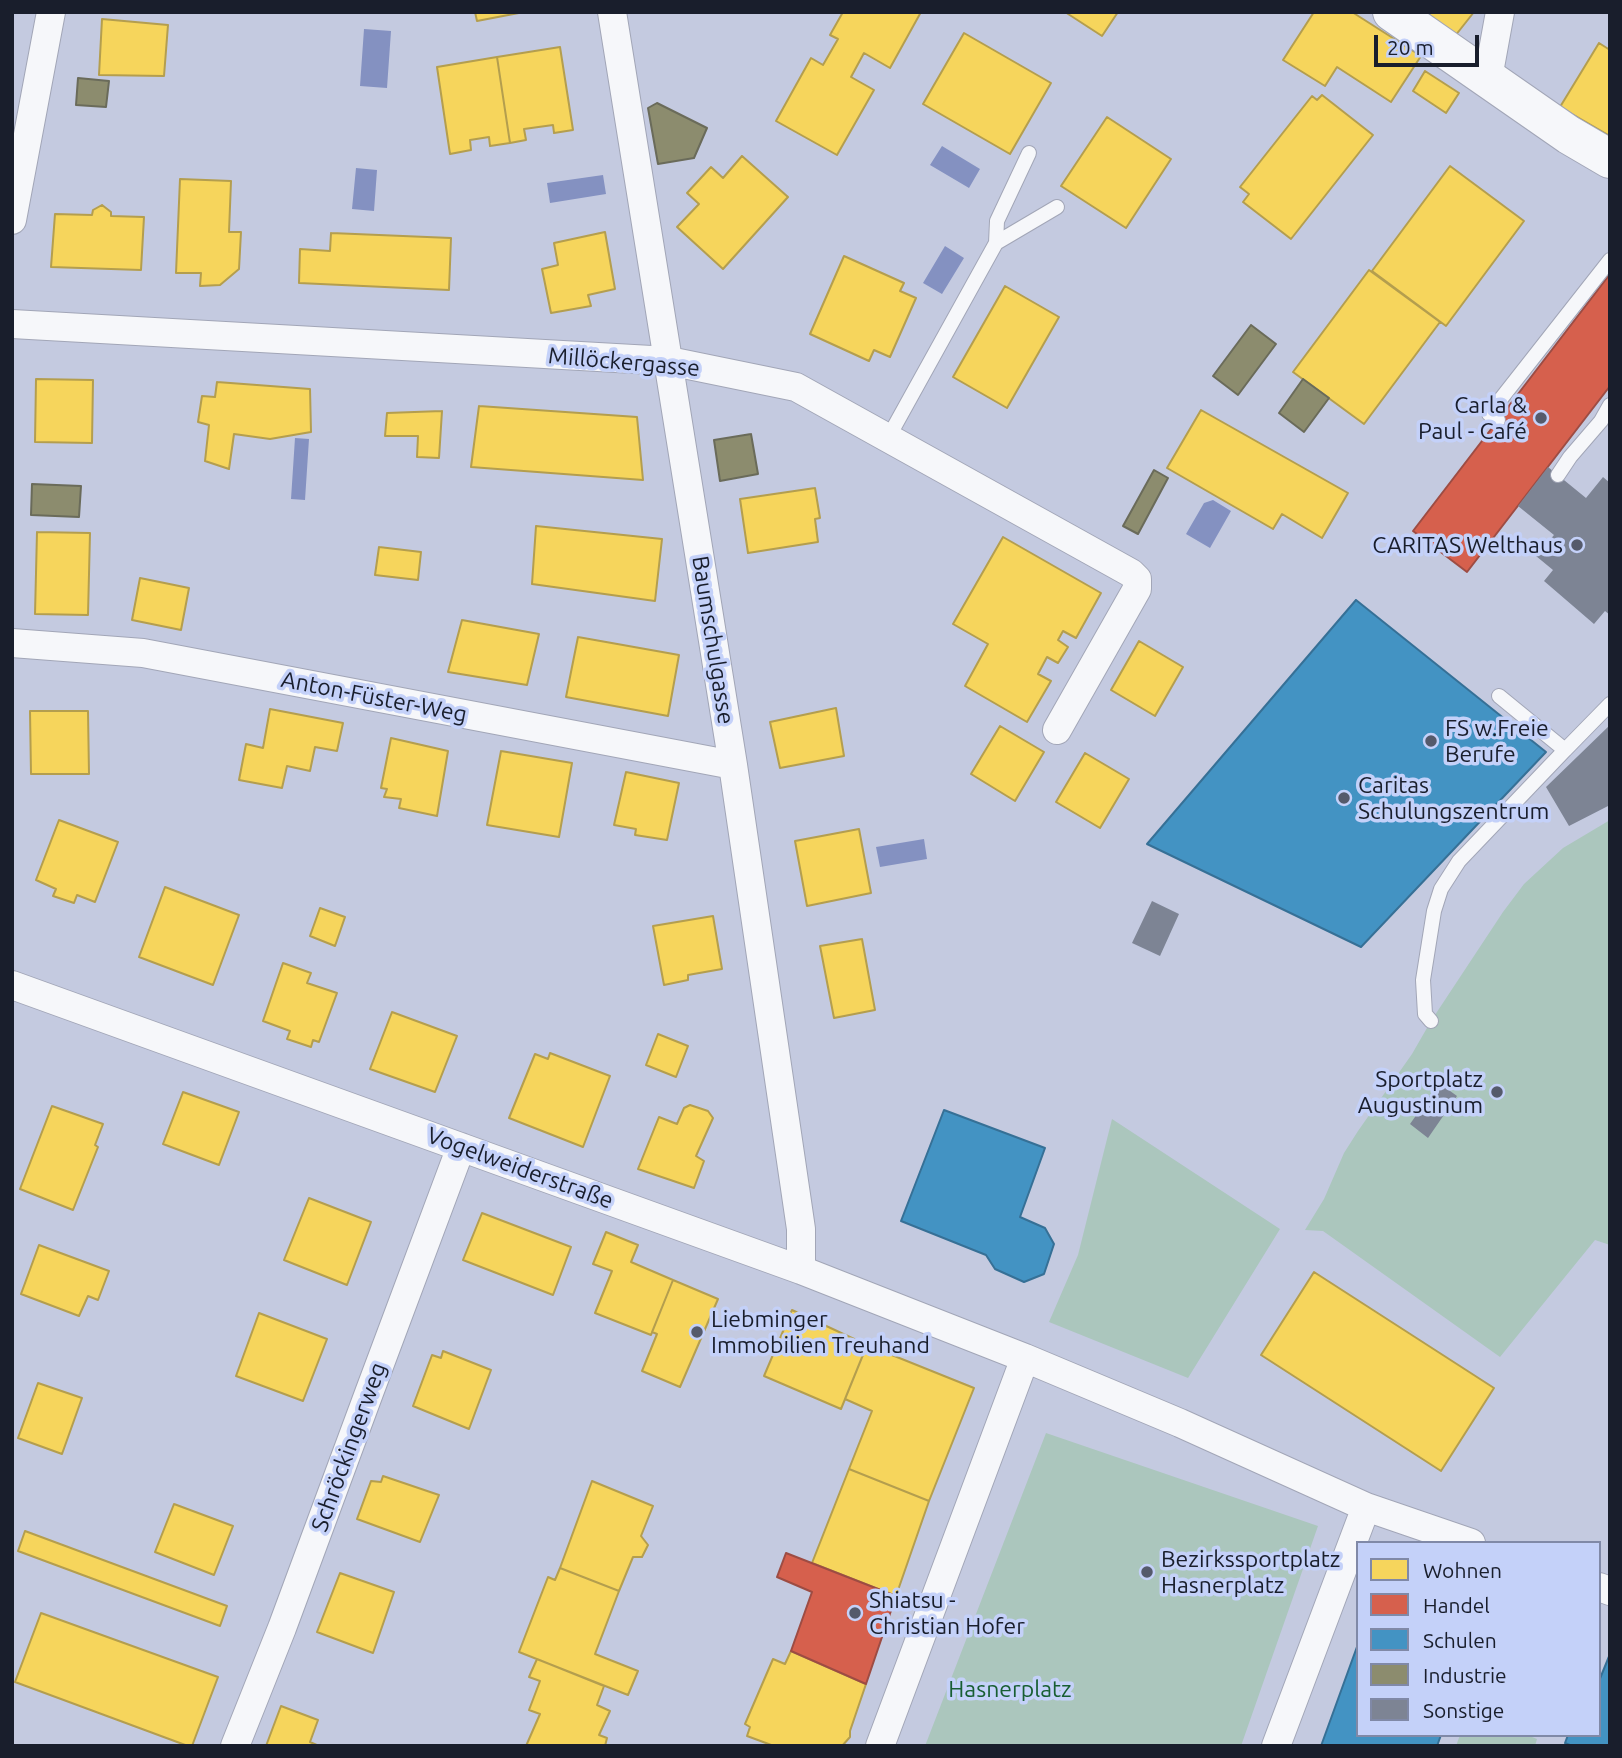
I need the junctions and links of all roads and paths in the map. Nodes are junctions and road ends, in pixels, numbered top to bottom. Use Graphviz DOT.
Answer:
graph roads {
  1 [pos="51,12"];
  2 [pos="612,12"];
  3 [pos="1392,12"];
  4 [pos="1500,12"];
  5 [pos="1489,78"];
  6 [pos="1029,153"];
  7 [pos="1610,159"];
  8 [pos="1057,207"];
  9 [pos="12,220"];
  10 [pos="996,243"];
  11 [pos="1610,260"];
  12 [pos="12,324"];
  13 [pos="669,361"];
  14 [pos="1610,405"];
  15 [pos="1498,420"];
  16 [pos="888,438"];
  17 [pos="1559,475"];
  18 [pos="12,643"];
  19 [pos="1499,696"];
  20 [pos="1610,704"];
  21 [pos="1057,730"];
  22 [pos="1564,750"];
  23 [pos="733,765"];
  24 [pos="12,985"];
  25 [pos="1431,1021"];
  26 [pos="461,1147"];
  27 [pos="801,1270"];
  28 [pos="1025,1358"];
  29 [pos="1366,1507"];
  30 [pos="1465,1541"];
  31 [pos="235,1746"];
  32 [pos="880,1746"];
  33 [pos="1276,1746"];
  1 -- 9 [label="street"];
  2 -- 13 [label="street, Baumschulgasse"];
  3 -- 5 [label="main road"];
  4 -- 5 [label="street"];
  5 -- 7 [label="main road"];
  6 -- 10 [label="lane"];
  8 -- 10 [label="lane"];
  10 -- 16 [label="lane"];
  11 -- 15 [label="lane"];
  12 -- 13 [label="street, Millöckergasse"];
  13 -- 16 [label="street, Millöckergasse"];
  13 -- 23 [label="street, Baumschulgasse"];
  14 -- 17 [label="lane"];
  16 -- 21 [label="street, Millöckergasse"];
  18 -- 23 [label="street, Anton-Füster-Weg"];
  19 -- 22 [label="lane"];
  20 -- 22 [label="lane"];
  22 -- 25 [label="lane"];
  23 -- 27 [label="street, Baumschulgasse"];
  24 -- 26 [label="street, Vogelweiderstraße"];
  26 -- 27 [label="street, Vogelweiderstraße"];
  26 -- 31 [label="street, Schröckingerweg"];
  27 -- 28 [label="street, Vogelweiderstraße"];
  28 -- 29 [label="street"];
  28 -- 32 [label="street"];
  29 -- 30 [label="street"];
  29 -- 33 [label="street"];
}
